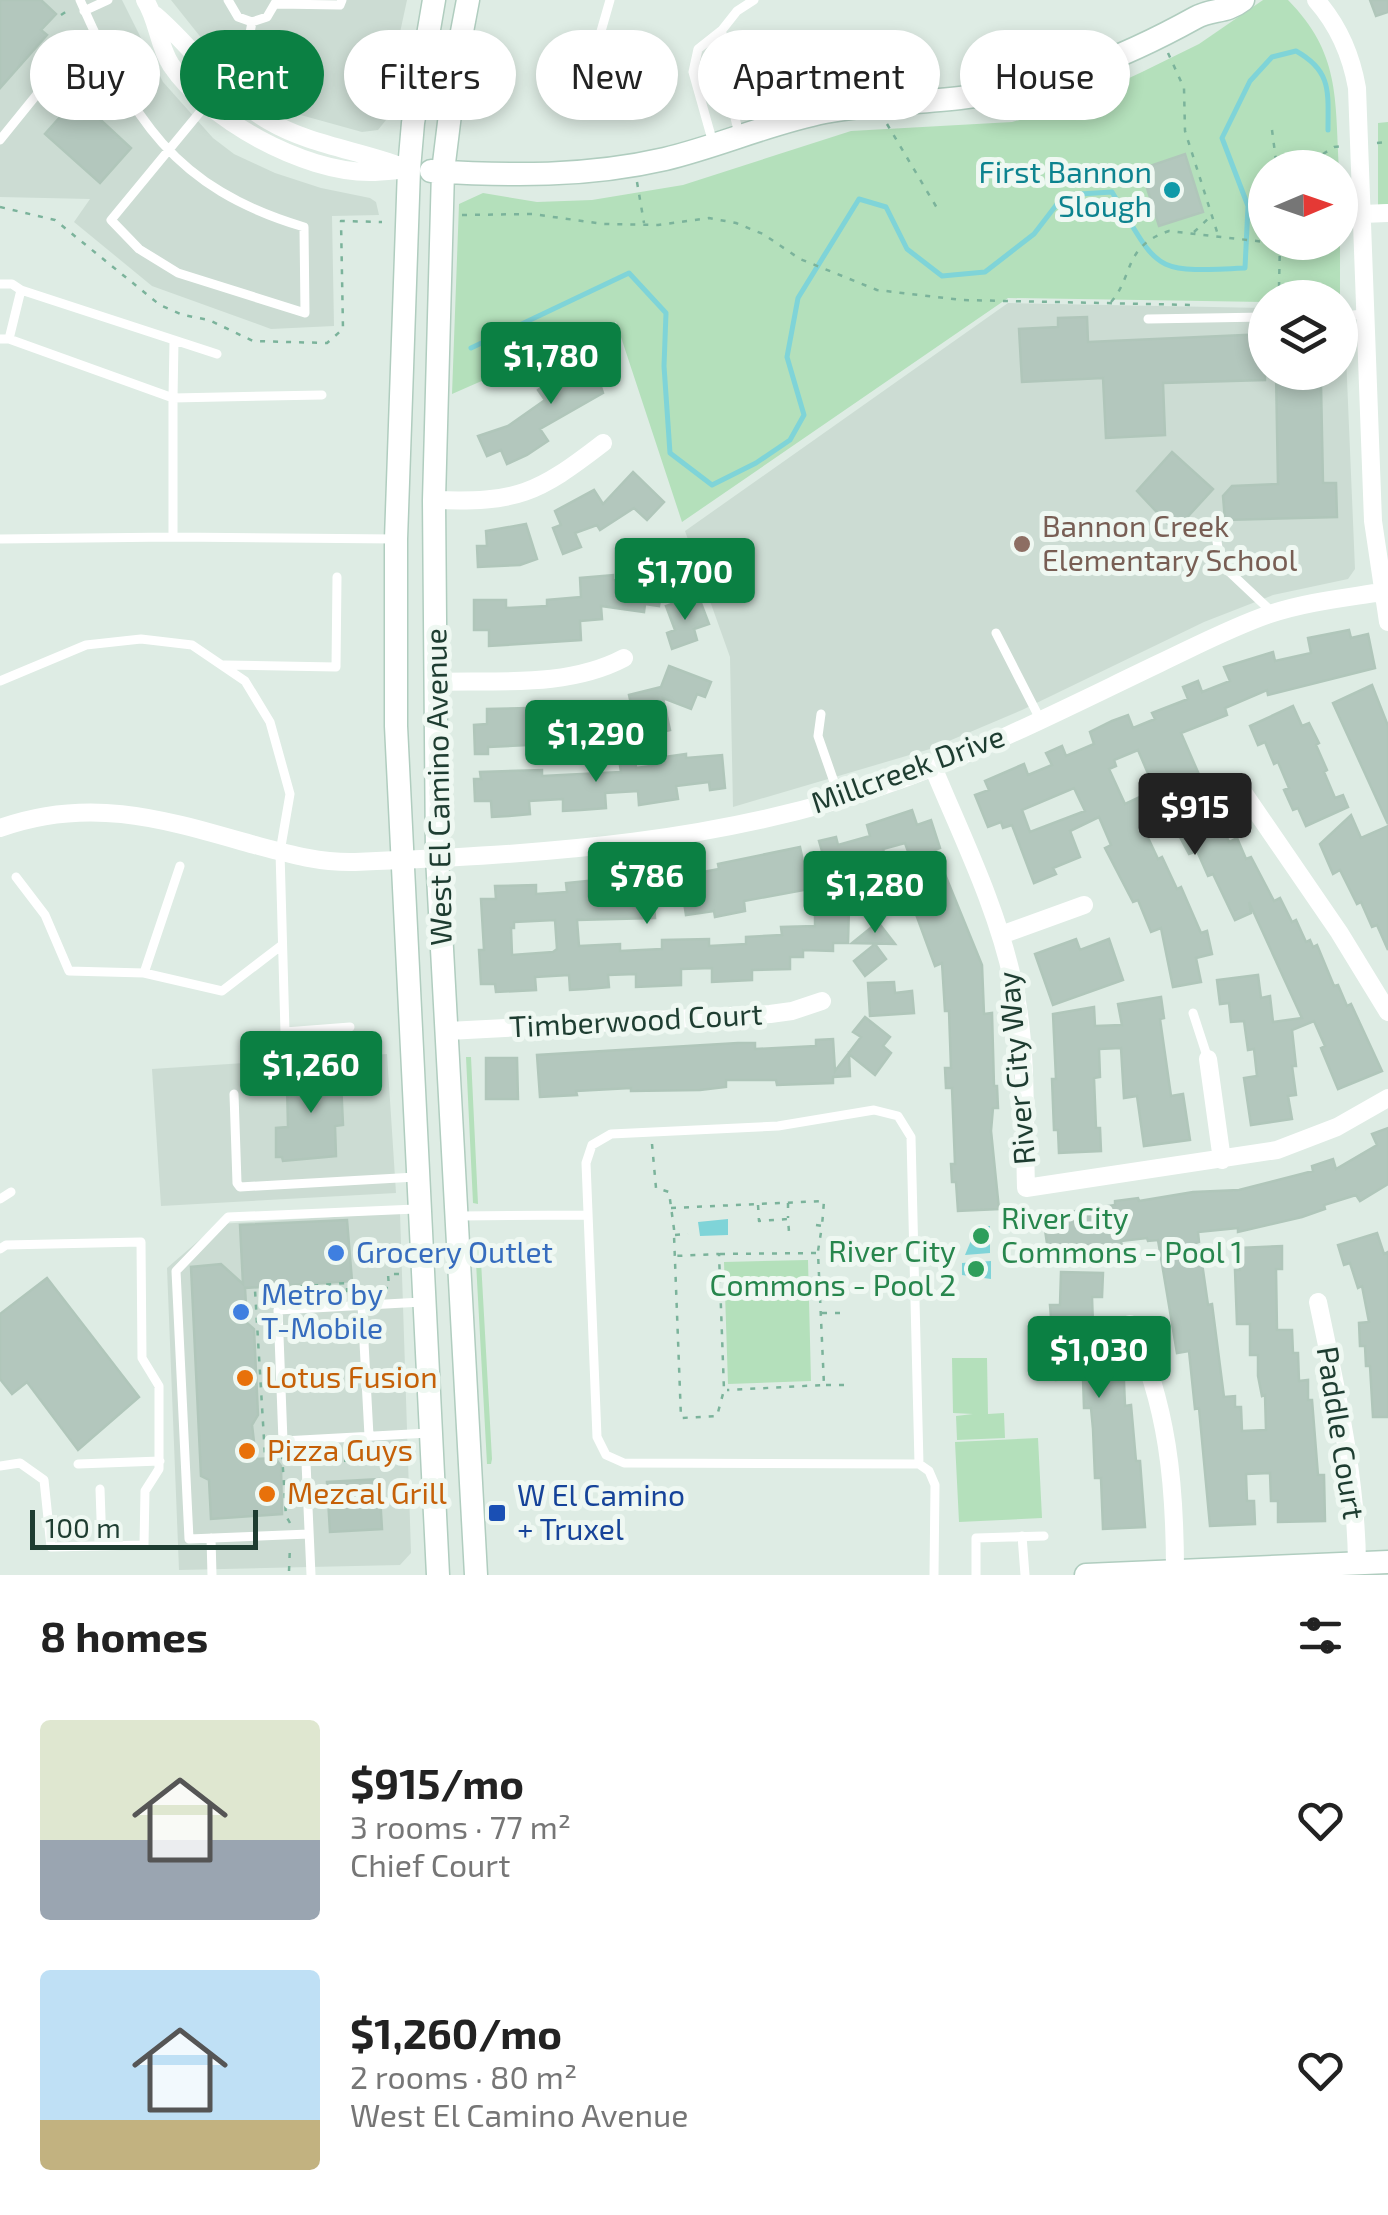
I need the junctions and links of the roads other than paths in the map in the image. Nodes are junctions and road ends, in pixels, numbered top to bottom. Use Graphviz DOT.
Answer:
graph roads {
  1 [pos="108,0"];
  2 [pos="228,0"];
  3 [pos="342,0"];
  4 [pos="434,0"];
  5 [pos="468,0"];
  6 [pos="610,0"];
  7 [pos="731,0"];
  8 [pos="754,0"];
  9 [pos="1243,0"];
  10 [pos="1316,0"];
  11 [pos="277,2"];
  12 [pos="76,4"];
  13 [pos="1208,6"];
  14 [pos="150,7"];
  15 [pos="741,8"];
  16 [pos="84,11"];
  17 [pos="252,22"];
  18 [pos="92,30"];
  19 [pos="250,30"];
  20 [pos="601,30"];
  21 [pos="722,30"];
  22 [pos="180,38"];
  23 [pos="698,49"];
  24 [pos="693,72"];
  25 [pos="698,72"];
  26 [pos="180,74"];
  27 [pos="30,103"];
  28 [pos="145,120"];
  29 [pos="193,120"];
  30 [pos="231,120"];
  31 [pos="267,120"];
  32 [pos="735,120"];
  33 [pos="739,136"];
  34 [pos="0,140"];
  35 [pos="713,145"];
  36 [pos="168,150"];
  37 [pos="409,169"];
  38 [pos="443,172"];
  39 [pos="1388,213"];
  40 [pos="1362,214"];
  41 [pos="0,284"];
  42 [pos="21,290"];
  43 [pos="1366,314"];
  44 [pos="1358,315"];
  45 [pos="1248,317"];
  46 [pos="1148,319"];
  47 [pos="4,339"];
  48 [pos="174,341"];
  49 [pos="218,354"];
  50 [pos="322,395"];
  51 [pos="173,398"];
  52 [pos="603,443"];
  53 [pos="434,500"];
  54 [pos="1214,525"];
  55 [pos="174,537"];
  56 [pos="0,539"];
  57 [pos="396,539"];
  58 [pos="336,577"];
  59 [pos="1381,592"];
  60 [pos="1274,613"];
  61 [pos="1388,622"];
  62 [pos="996,634"];
  63 [pos="624,658"];
  64 [pos="222,666"];
  65 [pos="0,681"];
  66 [pos="436,682"];
  67 [pos="821,714"];
  68 [pos="1040,720"];
  69 [pos="932,767"];
  70 [pos="1243,792"];
  71 [pos="840,799"];
  72 [pos="0,828"];
  73 [pos="280,852"];
  74 [pos="437,858"];
  75 [pos="401,859"];
  76 [pos="180,866"];
  77 [pos="16,877"];
  78 [pos="1084,906"];
  79 [pos="1002,935"];
  80 [pos="282,945"];
  81 [pos="144,973"];
  82 [pos="822,1001"];
  83 [pos="1388,1012"];
  84 [pos="1193,1013"];
  85 [pos="350,1028"];
  86 [pos="448,1031"];
  87 [pos="1208,1059"];
  88 [pos="234,1094"];
  89 [pos="1388,1098"];
  90 [pos="1222,1160"];
  91 [pos="416,1177"];
  92 [pos="11,1192"];
  93 [pos="0,1199"];
  94 [pos="418,1209"];
  95 [pos="587,1215"];
  96 [pos="458,1216"];
  97 [pos="0,1250"];
  98 [pos="422,1302"];
  99 [pos="1318,1302"];
  100 [pos="362,1305"];
  101 [pos="1130,1324"];
  102 [pos="429,1434"];
  103 [pos="369,1436"];
  104 [pos="306,1440"];
  105 [pos="160,1461"];
  106 [pos="78,1464"];
  107 [pos="919,1464"];
  108 [pos="0,1466"];
  109 [pos="100,1489"];
  110 [pos="309,1534"];
  111 [pos="1022,1536"];
  112 [pos="1044,1536"];
  113 [pos="212,1538"];
  114 [pos="102,1546"];
  115 [pos="1388,1562"];
  116 [pos="1357,1563"];
  117 [pos="1160,1573"];
  118 [pos="212,1575"];
  119 [pos="311,1575"];
  120 [pos="438,1575"];
  121 [pos="476,1575"];
  122 [pos="934,1575"];
  123 [pos="976,1575"];
  124 [pos="1025,1575"];
  125 [pos="1086,1575"];
  1 -- 16 [label="lane"];
  2 -- 17 [label="lane"];
  3 -- 11 [label="lane"];
  4 -- 37 [label="main road, West El Camino Avenue"];
  5 -- 38 [label="main road, West El Camino Avenue"];
  6 -- 20 [label="lane"];
  7 -- 15 [label="lane"];
  8 -- 15 [label="lane"];
  9 -- 13 [label="main road"];
  10 -- 40 [label="street"];
  11 -- 17 [label="lane"];
  12 -- 16 [label="lane"];
  13 -- 33 [label="main road"];
  14 -- 22 [label="street"];
  14 -- 26 [label="street"];
  15 -- 21 [label="lane"];
  16 -- 18 [label="lane"];
  17 -- 19 [label="lane"];
  23 -- 24 [label="lane"];
  24 -- 25 [label="lane"];
  24 -- 35 [label="lane"];
  27 -- 34 [label="lane"];
  28 -- 36 [label="lane"];
  29 -- 36 [label="lane"];
  30 -- 37 [label="street"];
  31 -- 37 [label="street"];
  32 -- 33 [label="lane"];
  33 -- 35 [label="main road"];
  35 -- 38 [label="main road"];
  36 -- 36 [label="lane"];
  37 -- 38 [label="main road"];
  37 -- 57 [label="main road, West El Camino Avenue"];
  38 -- 53 [label="main road, West El Camino Avenue"];
  39 -- 40 [label="street"];
  40 -- 43 [label="street"];
  41 -- 42 [label="lane"];
  42 -- 47 [label="lane"];
  42 -- 48 [label="lane"];
  43 -- 44 [label="lane"];
  43 -- 59 [label="street"];
  45 -- 46 [label="lane"];
  47 -- 51 [label="lane"];
  48 -- 49 [label="lane"];
  48 -- 51 [label="lane"];
  50 -- 51 [label="lane"];
  51 -- 55 [label="lane"];
  52 -- 53 [label="street"];
  53 -- 66 [label="main road, West El Camino Avenue"];
  54 -- 60 [label="lane"];
  55 -- 56 [label="lane"];
  55 -- 57 [label="lane"];
  57 -- 75 [label="main road, West El Camino Avenue"];
  58 -- 64 [label="lane"];
  59 -- 60 [label="street, Millcreek Drive"];
  59 -- 61 [label="street"];
  60 -- 68 [label="street, Millcreek Drive"];
  62 -- 68 [label="lane"];
  63 -- 66 [label="street"];
  64 -- 65 [label="lane"];
  64 -- 73 [label="lane"];
  66 -- 74 [label="main road, West El Camino Avenue"];
  67 -- 71 [label="lane"];
  68 -- 69 [label="street, Millcreek Drive"];
  69 -- 71 [label="street, Millcreek Drive"];
  69 -- 79 [label="street, River City Way"];
  70 -- 83 [label="street"];
  71 -- 74 [label="street, Millcreek Drive"];
  72 -- 73 [label="street, Millcreek Drive"];
  73 -- 75 [label="street, Millcreek Drive"];
  73 -- 80 [label="lane"];
  74 -- 75 [label="street, Millcreek Drive"];
  74 -- 86 [label="main road, West El Camino Avenue"];
  75 -- 91 [label="main road, West El Camino Avenue"];
  76 -- 81 [label="lane"];
  77 -- 81 [label="lane"];
  78 -- 79 [label="street"];
  79 -- 90 [label="street, River City Way"];
  80 -- 81 [label="lane"];
  80 -- 85 [label="lane"];
  82 -- 86 [label="street, Timberwood Court"];
  84 -- 87 [label="lane"];
  86 -- 96 [label="main road, West El Camino Avenue"];
  87 -- 90 [label="street"];
  88 -- 91 [label="lane"];
  89 -- 90 [label="street, River City Way"];
  91 -- 94 [label="main road, West El Camino Avenue"];
  92 -- 93 [label="lane"];
  94 -- 98 [label="main road, West El Camino Avenue"];
  94 -- 113 [label="lane"];
  95 -- 96 [label="lane"];
  95 -- 107 [label="lane"];
  95 -- 107 [label="lane"];
  96 -- 121 [label="main road, West El Camino Avenue"];
  97 -- 105 [label="lane"];
  98 -- 100 [label="lane"];
  98 -- 102 [label="main road, West El Camino Avenue"];
  99 -- 116 [label="street, Paddle Court"];
  100 -- 103 [label="lane"];
  100 -- 104 [label="lane"];
  101 -- 117 [label="street"];
  102 -- 103 [label="lane"];
  102 -- 120 [label="main road, West El Camino Avenue"];
  103 -- 104 [label="lane"];
  104 -- 110 [label="lane"];
  105 -- 106 [label="lane"];
  105 -- 114 [label="lane"];
  107 -- 122 [label="lane"];
  108 -- 114 [label="lane"];
  109 -- 114 [label="lane"];
  110 -- 113 [label="lane"];
  110 -- 119 [label="lane"];
  111 -- 112 [label="lane"];
  111 -- 123 [label="lane"];
  111 -- 124 [label="lane"];
  113 -- 118 [label="lane"];
  115 -- 116 [label="main road"];
  116 -- 117 [label="main road"];
  117 -- 125 [label="main road"];
}
